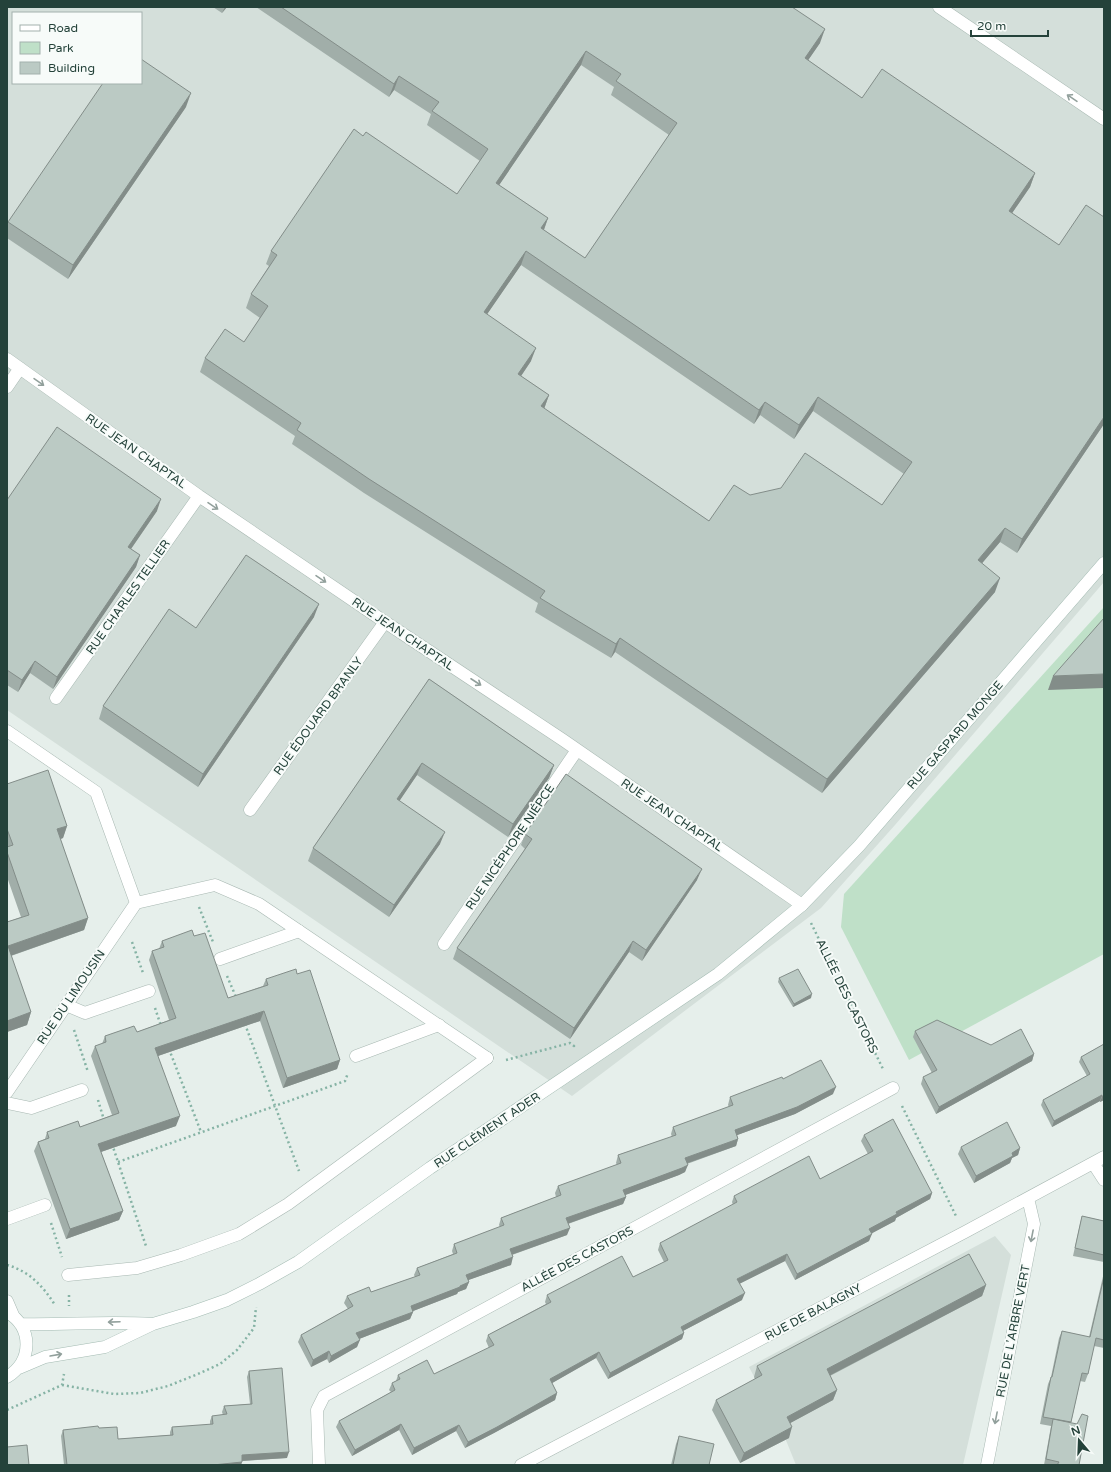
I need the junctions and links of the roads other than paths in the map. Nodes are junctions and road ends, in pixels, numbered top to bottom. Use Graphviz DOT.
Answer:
graph roads {
  1 [pos="939,7"];
  2 [pos="1104,119"];
  3 [pos="7,360"];
  4 [pos="20,368"];
  5 [pos="7,387"];
  6 [pos="199,496"];
  7 [pos="1104,563"];
  8 [pos="385,622"];
  9 [pos="56,698"];
  10 [pos="7,731"];
  11 [pos="577,750"];
  12 [pos="250,810"];
  13 [pos="136,903"];
  14 [pos="802,905"];
  15 [pos="299,931"];
  16 [pos="444,944"];
  17 [pos="220,959"];
  18 [pos="149,991"];
  19 [pos="66,1005"];
  20 [pos="439,1025"];
  21 [pos="356,1056"];
  22 [pos="893,1088"];
  23 [pos="82,1090"];
  24 [pos="7,1092"];
  25 [pos="7,1103"];
  26 [pos="1099,1160"];
  27 [pos="1104,1180"];
  28 [pos="1028,1198"];
  29 [pos="46,1205"];
  30 [pos="7,1219"];
  31 [pos="68,1275"];
  32 [pos="7,1300"];
  33 [pos="10,1313"];
  34 [pos="21,1324"];
  35 [pos="153,1324"];
  36 [pos="19,1368"];
  37 [pos="7,1377"];
  38 [pos="318,1465"];
  39 [pos="521,1465"];
  40 [pos="987,1465"];
  2 -- 1 [label="street, one-way"];
  3 -- 4 [label="street, RUE JEAN CHAPTAL"];
  4 -- 5 [label="street"];
  4 -- 6 [label="street, RUE JEAN CHAPTAL, one-way"];
  6 -- 8 [label="street, RUE JEAN CHAPTAL, one-way"];
  6 -- 9 [label="street, RUE CHARLES TELLIER"];
  7 -- 14 [label="street, RUE GASPARD MONGE"];
  8 -- 11 [label="street, RUE JEAN CHAPTAL, one-way"];
  8 -- 12 [label="street, RUE ÉDOUARD BRANLY"];
  10 -- 13 [label="street"];
  11 -- 14 [label="street, RUE JEAN CHAPTAL"];
  11 -- 16 [label="street, RUE NICÉPHORE NIÉPCE"];
  13 -- 15 [label="street"];
  13 -- 19 [label="street, RUE DU LIMOUSIN"];
  14 -- 35 [label="street, RUE CLÉMENT ADER"];
  15 -- 17 [label="street"];
  15 -- 20 [label="street"];
  18 -- 19 [label="street"];
  19 -- 24 [label="street, RUE DU LIMOUSIN"];
  20 -- 21 [label="street"];
  20 -- 31 [label="street"];
  22 -- 38 [label="street, ALLÉE DES CASTORS"];
  23 -- 25 [label="street"];
  26 -- 27 [label="street"];
  26 -- 28 [label="street, RUE DE BALAGNY"];
  28 -- 39 [label="street, RUE DE BALAGNY"];
  28 -- 40 [label="street, RUE DE L'ARBRE VERT, one-way"];
  29 -- 30 [label="street"];
  32 -- 33 [label="street"];
  33 -- 34 [label="street"];
  35 -- 34 [label="street, RUE CLÉMENT ADER, one-way"];
  34 -- 36 [label="street"];
  36 -- 35 [label="street, RUE CLÉMENT ADER, one-way"];
  36 -- 37 [label="street, RUE CLÉMENT ADER"];
}
